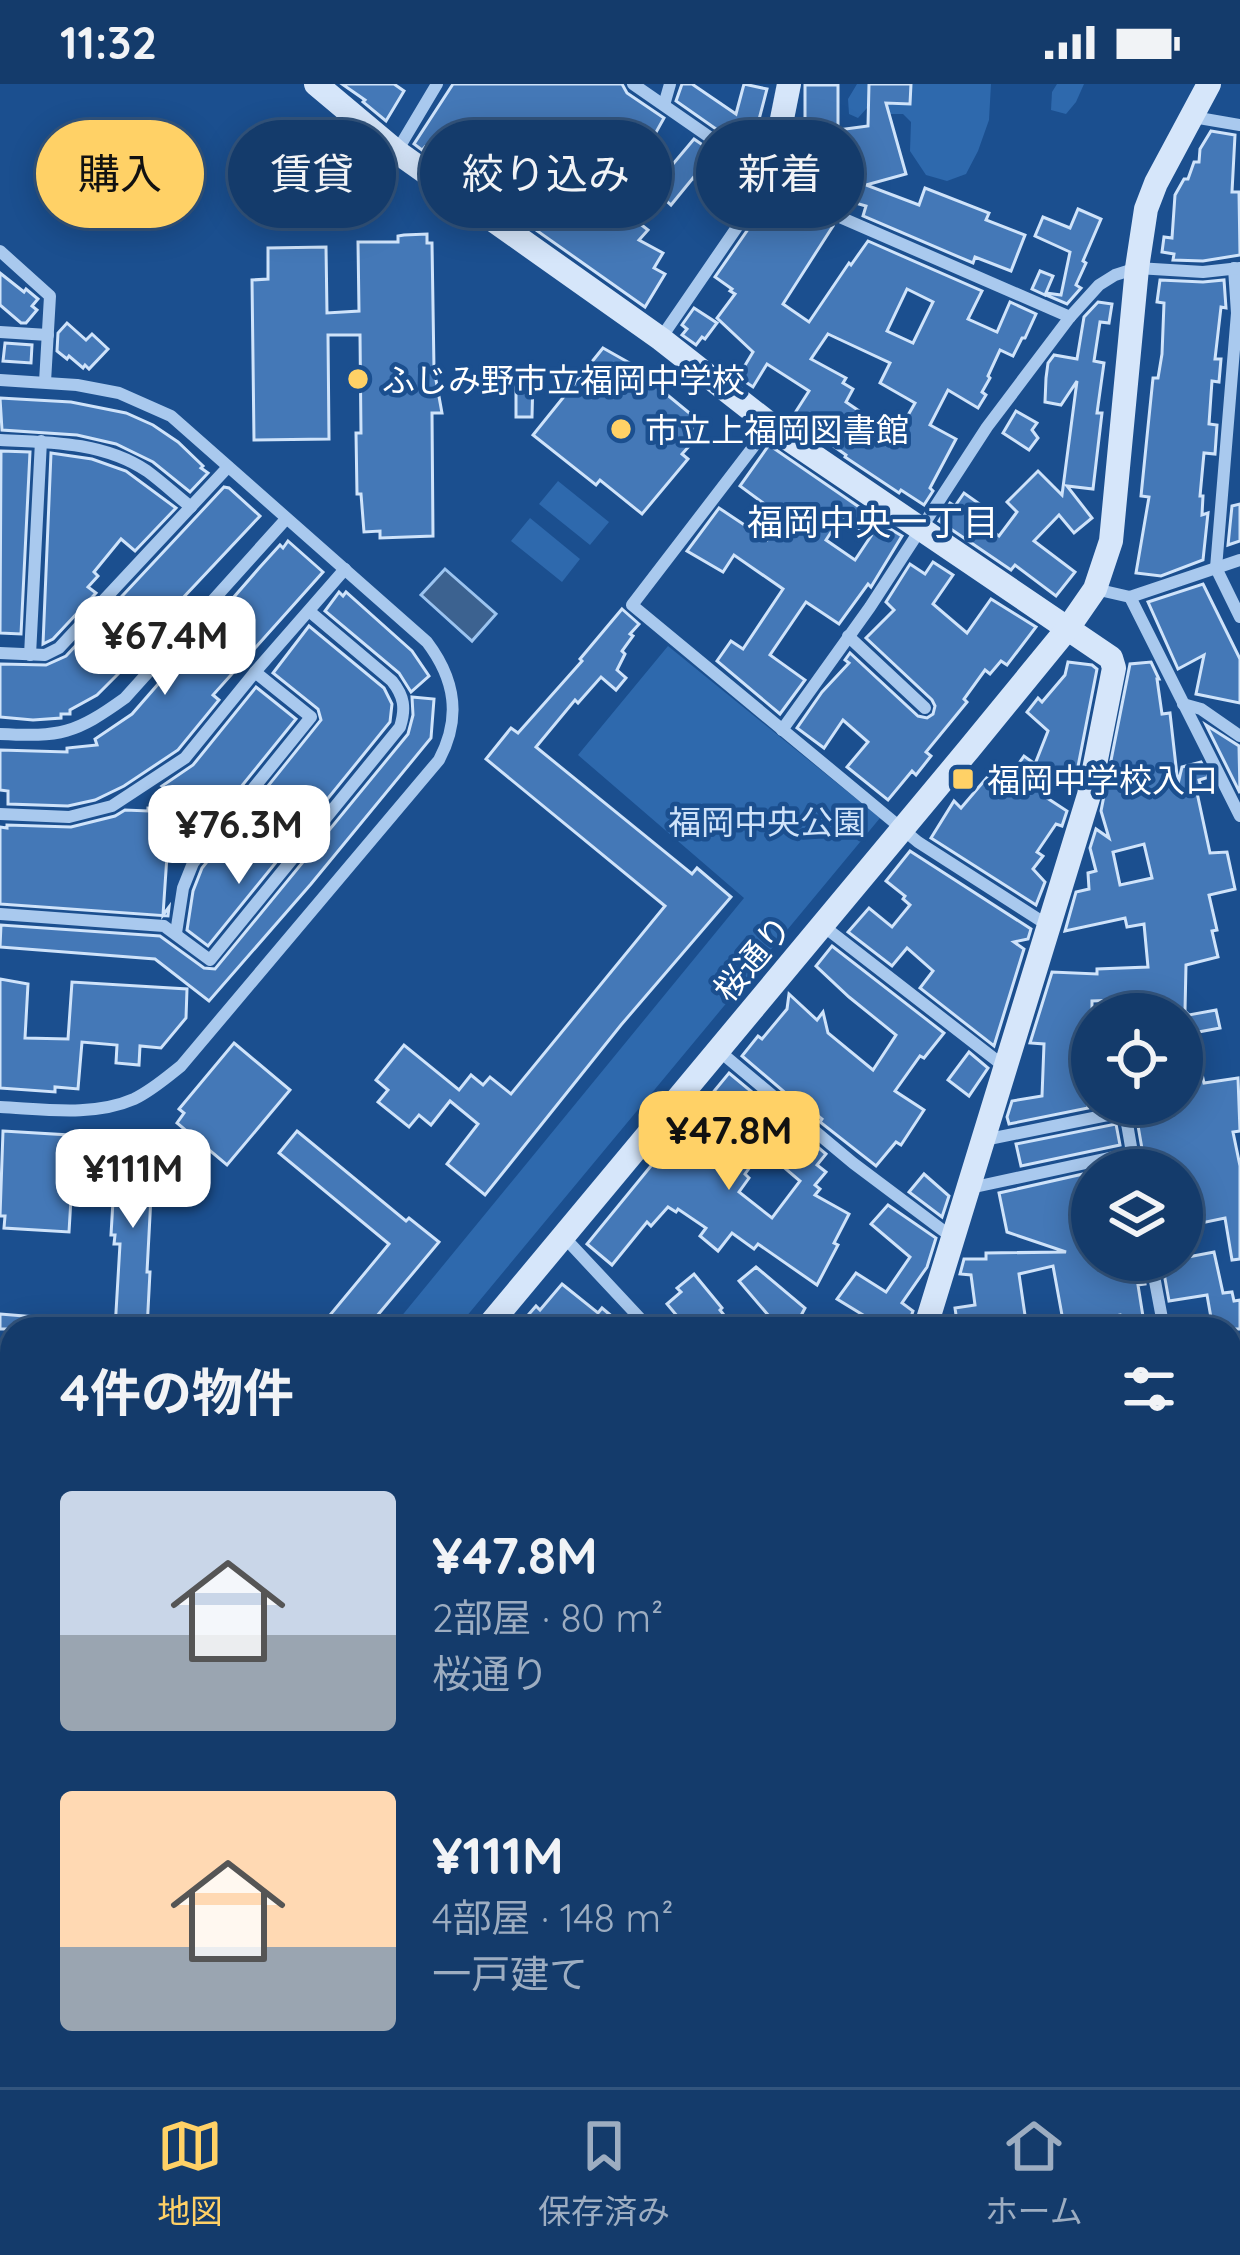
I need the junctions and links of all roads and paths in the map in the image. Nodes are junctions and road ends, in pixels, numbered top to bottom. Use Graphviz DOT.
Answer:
graph roads {
  1 [pos="316,84"];
  2 [pos="437,84"];
  3 [pos="633,84"];
  4 [pos="670,84"];
  5 [pos="789,84"];
  6 [pos="1209,84"];
  7 [pos="664,104"];
  8 [pos="1193,117"];
  9 [pos="782,120"];
  10 [pos="696,127"];
  11 [pos="1239,128"];
  12 [pos="397,152"];
  13 [pos="737,228"];
  14 [pos="864,228"];
  15 [pos="0,251"];
  16 [pos="1137,268"];
  17 [pos="1237,268"];
  18 [pos="1239,315"];
  19 [pos="1070,317"];
  20 [pos="0,332"];
  21 [pos="48,335"];
  22 [pos="661,339"];
  23 [pos="0,380"];
  24 [pos="45,382"];
  25 [pos="770,424"];
  26 [pos="0,440"];
  27 [pos="41,441"];
  28 [pos="228,467"];
  29 [pos="191,507"];
  30 [pos="286,520"];
  31 [pos="921,526"];
  32 [pos="1240,560"];
  33 [pos="1216,568"];
  34 [pos="345,569"];
  35 [pos="1095,589"];
  36 [pos="1130,597"];
  37 [pos="309,611"];
  38 [pos="1240,617"];
  39 [pos="1068,628"];
  40 [pos="848,636"];
  41 [pos="0,653"];
  42 [pos="30,655"];
  43 [pos="255,672"];
  44 [pos="1183,704"];
  45 [pos="926,708"];
  46 [pos="782,730"];
  47 [pos="0,734"];
  48 [pos="1240,736"];
  49 [pos="0,814"];
  50 [pos="1240,816"];
  51 [pos="901,827"];
  52 [pos="0,914"];
  53 [pos="822,925"];
  54 [pos="1050,926"];
  55 [pos="176,933"];
  56 [pos="718,1050"];
  57 [pos="1006,1068"];
  58 [pos="0,1107"];
  59 [pos="1071,1123"];
  60 [pos="984,1140"];
  61 [pos="1071,1166"];
  62 [pos="970,1188"];
  63 [pos="563,1236"];
  64 [pos="954,1239"];
  65 [pos="1155,1281"];
  66 [pos="496,1317"];
  67 [pos="633,1317"];
  68 [pos="929,1317"];
  69 [pos="1162,1317"];
  1 -- 12 [label="street"];
  2 -- 12 [label="street"];
  3 -- 7 [label="street"];
  4 -- 7 [label="street"];
  5 -- 9 [label="street"];
  6 -- 8 [label="street, 桜通り"];
  7 -- 10 [label="street"];
  8 -- 11 [label="street"];
  8 -- 16 [label="street, 桜通り"];
  12 -- 22 [label="street"];
  13 -- 22 [label="street"];
  14 -- 19 [label="street"];
  15 -- 21 [label="street"];
  16 -- 17 [label="street"];
  16 -- 19 [label="street"];
  16 -- 35 [label="street, 桜通り"];
  17 -- 18 [label="street"];
  18 -- 33 [label="street"];
  19 -- 31 [label="street"];
  20 -- 21 [label="street"];
  21 -- 24 [label="street"];
  22 -- 25 [label="street"];
  23 -- 24 [label="street"];
  24 -- 28 [label="street"];
  25 -- 31 [label="street"];
  25 -- 46 [label="street"];
  26 -- 27 [label="street"];
  27 -- 29 [label="street"];
  27 -- 42 [label="street"];
  28 -- 29 [label="street"];
  28 -- 30 [label="street"];
  29 -- 42 [label="street"];
  30 -- 34 [label="street"];
  30 -- 47 [label="street"];
  31 -- 39 [label="street"];
  31 -- 40 [label="street"];
  32 -- 33 [label="street"];
  33 -- 36 [label="street"];
  33 -- 38 [label="street"];
  34 -- 37 [label="street"];
  34 -- 58 [label="street"];
  35 -- 36 [label="street"];
  35 -- 39 [label="street, 桜通り"];
  36 -- 44 [label="street"];
  37 -- 43 [label="street"];
  37 -- 55 [label="street"];
  39 -- 51 [label="street, 桜通り"];
  39 -- 54 [label="street"];
  40 -- 45 [label="street"];
  40 -- 46 [label="street"];
  41 -- 42 [label="street"];
  43 -- 49 [label="street"];
  43 -- 55 [label="street"];
  44 -- 48 [label="street"];
  44 -- 50 [label="street"];
  46 -- 51 [label="street"];
  51 -- 53 [label="street, 桜通り"];
  51 -- 54 [label="street"];
  52 -- 55 [label="street"];
  53 -- 56 [label="street, 桜通り"];
  53 -- 57 [label="street"];
  54 -- 57 [label="street"];
  56 -- 63 [label="street, 桜通り"];
  56 -- 64 [label="street"];
  57 -- 60 [label="street"];
  59 -- 60 [label="street"];
  60 -- 62 [label="street"];
  61 -- 62 [label="street"];
  62 -- 64 [label="street"];
  63 -- 66 [label="street, 桜通り"];
  63 -- 67 [label="street"];
  64 -- 68 [label="street"];
  65 -- 69 [label="street"];
}
